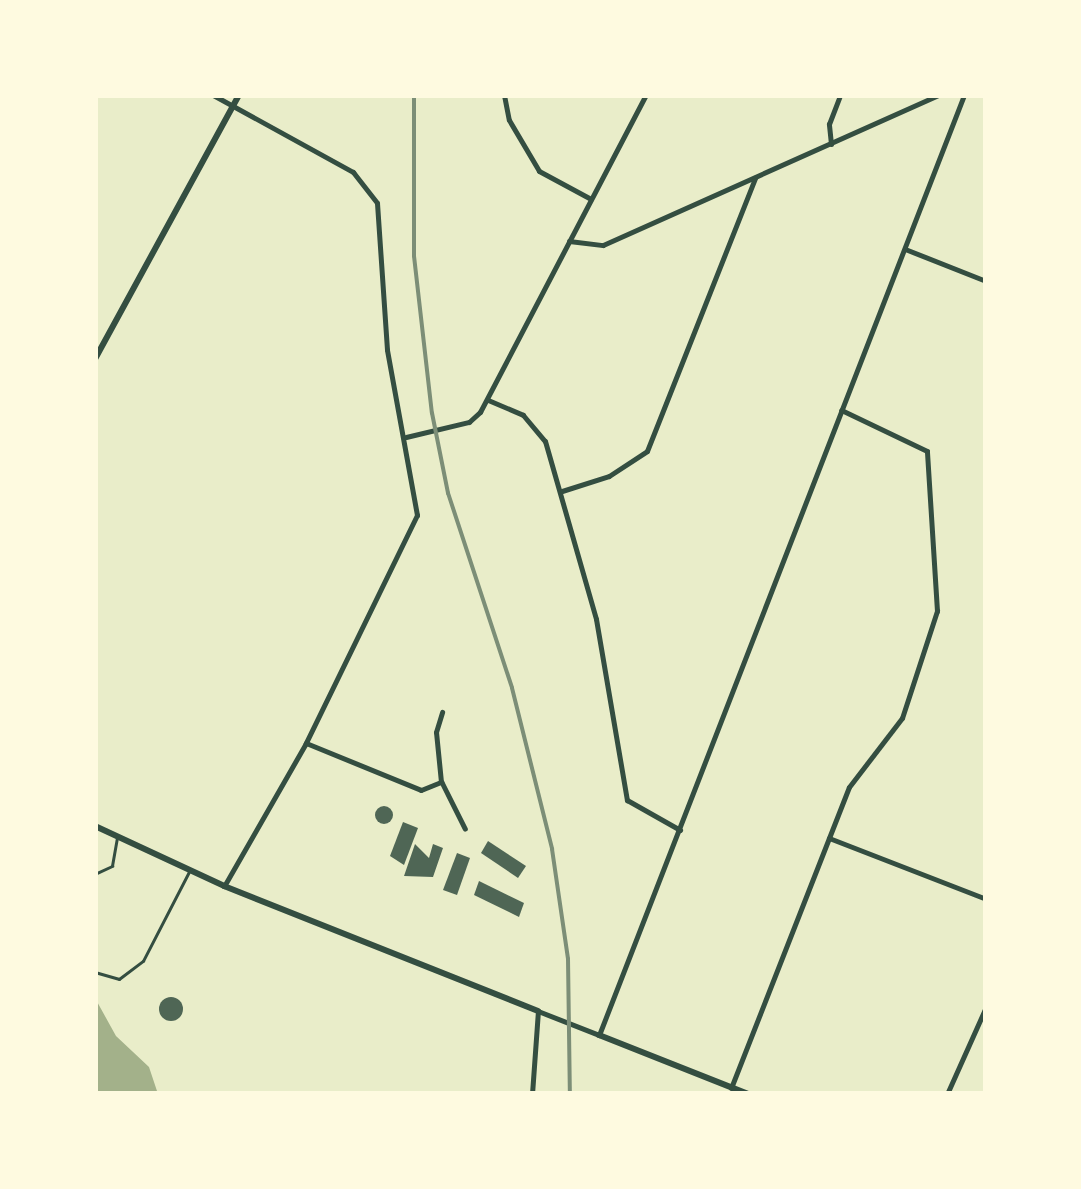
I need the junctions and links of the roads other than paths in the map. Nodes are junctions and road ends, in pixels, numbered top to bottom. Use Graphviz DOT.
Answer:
graph roads {
  1 [pos="213,95"];
  2 [pos="239,95"];
  3 [pos="504,95"];
  4 [pos="646,95"];
  5 [pos="840,95"];
  6 [pos="940,95"];
  7 [pos="964,95"];
  8 [pos="232,106"];
  9 [pos="831,144"];
  10 [pos="755,178"];
  11 [pos="591,199"];
  12 [pos="569,241"];
  13 [pos="904,249"];
  14 [pos="986,281"];
  15 [pos="95,359"];
  16 [pos="488,400"];
  17 [pos="840,410"];
  18 [pos="406,437"];
  19 [pos="562,491"];
  20 [pos="442,712"];
  21 [pos="306,744"];
  22 [pos="441,782"];
  23 [pos="95,826"];
  24 [pos="465,829"];
  25 [pos="680,830"];
  26 [pos="117,837"];
  27 [pos="828,838"];
  28 [pos="189,871"];
  29 [pos="95,874"];
  30 [pos="224,886"];
  31 [pos="986,898"];
  32 [pos="95,972"];
  33 [pos="986,1007"];
  34 [pos="538,1011"];
  35 [pos="598,1035"];
  36 [pos="732,1088"];
  37 [pos="532,1094"];
  38 [pos="748,1094"];
  39 [pos="948,1094"];
  1 -- 8 [label="street"];
  2 -- 8 [label="street"];
  3 -- 11 [label="street"];
  4 -- 11 [label="street"];
  5 -- 9 [label="street"];
  6 -- 9 [label="street"];
  7 -- 13 [label="street"];
  8 -- 15 [label="street"];
  8 -- 18 [label="street"];
  9 -- 10 [label="street"];
  10 -- 12 [label="street"];
  10 -- 19 [label="street"];
  11 -- 12 [label="street"];
  12 -- 16 [label="street"];
  13 -- 14 [label="street"];
  13 -- 17 [label="street"];
  16 -- 18 [label="street"];
  16 -- 19 [label="street"];
  17 -- 25 [label="street"];
  17 -- 27 [label="street"];
  18 -- 21 [label="street"];
  19 -- 25 [label="street"];
  20 -- 22 [label="street"];
  21 -- 22 [label="street"];
  21 -- 30 [label="street"];
  22 -- 24 [label="street"];
  23 -- 26 [label="street"];
  25 -- 35 [label="street"];
  26 -- 28 [label="street"];
  26 -- 29 [label="lane"];
  27 -- 31 [label="street"];
  27 -- 36 [label="street"];
  28 -- 30 [label="street"];
  28 -- 32 [label="lane"];
  30 -- 34 [label="street"];
  33 -- 39 [label="street"];
  34 -- 35 [label="street"];
  34 -- 37 [label="street"];
  35 -- 36 [label="street"];
  36 -- 38 [label="street"];
}
